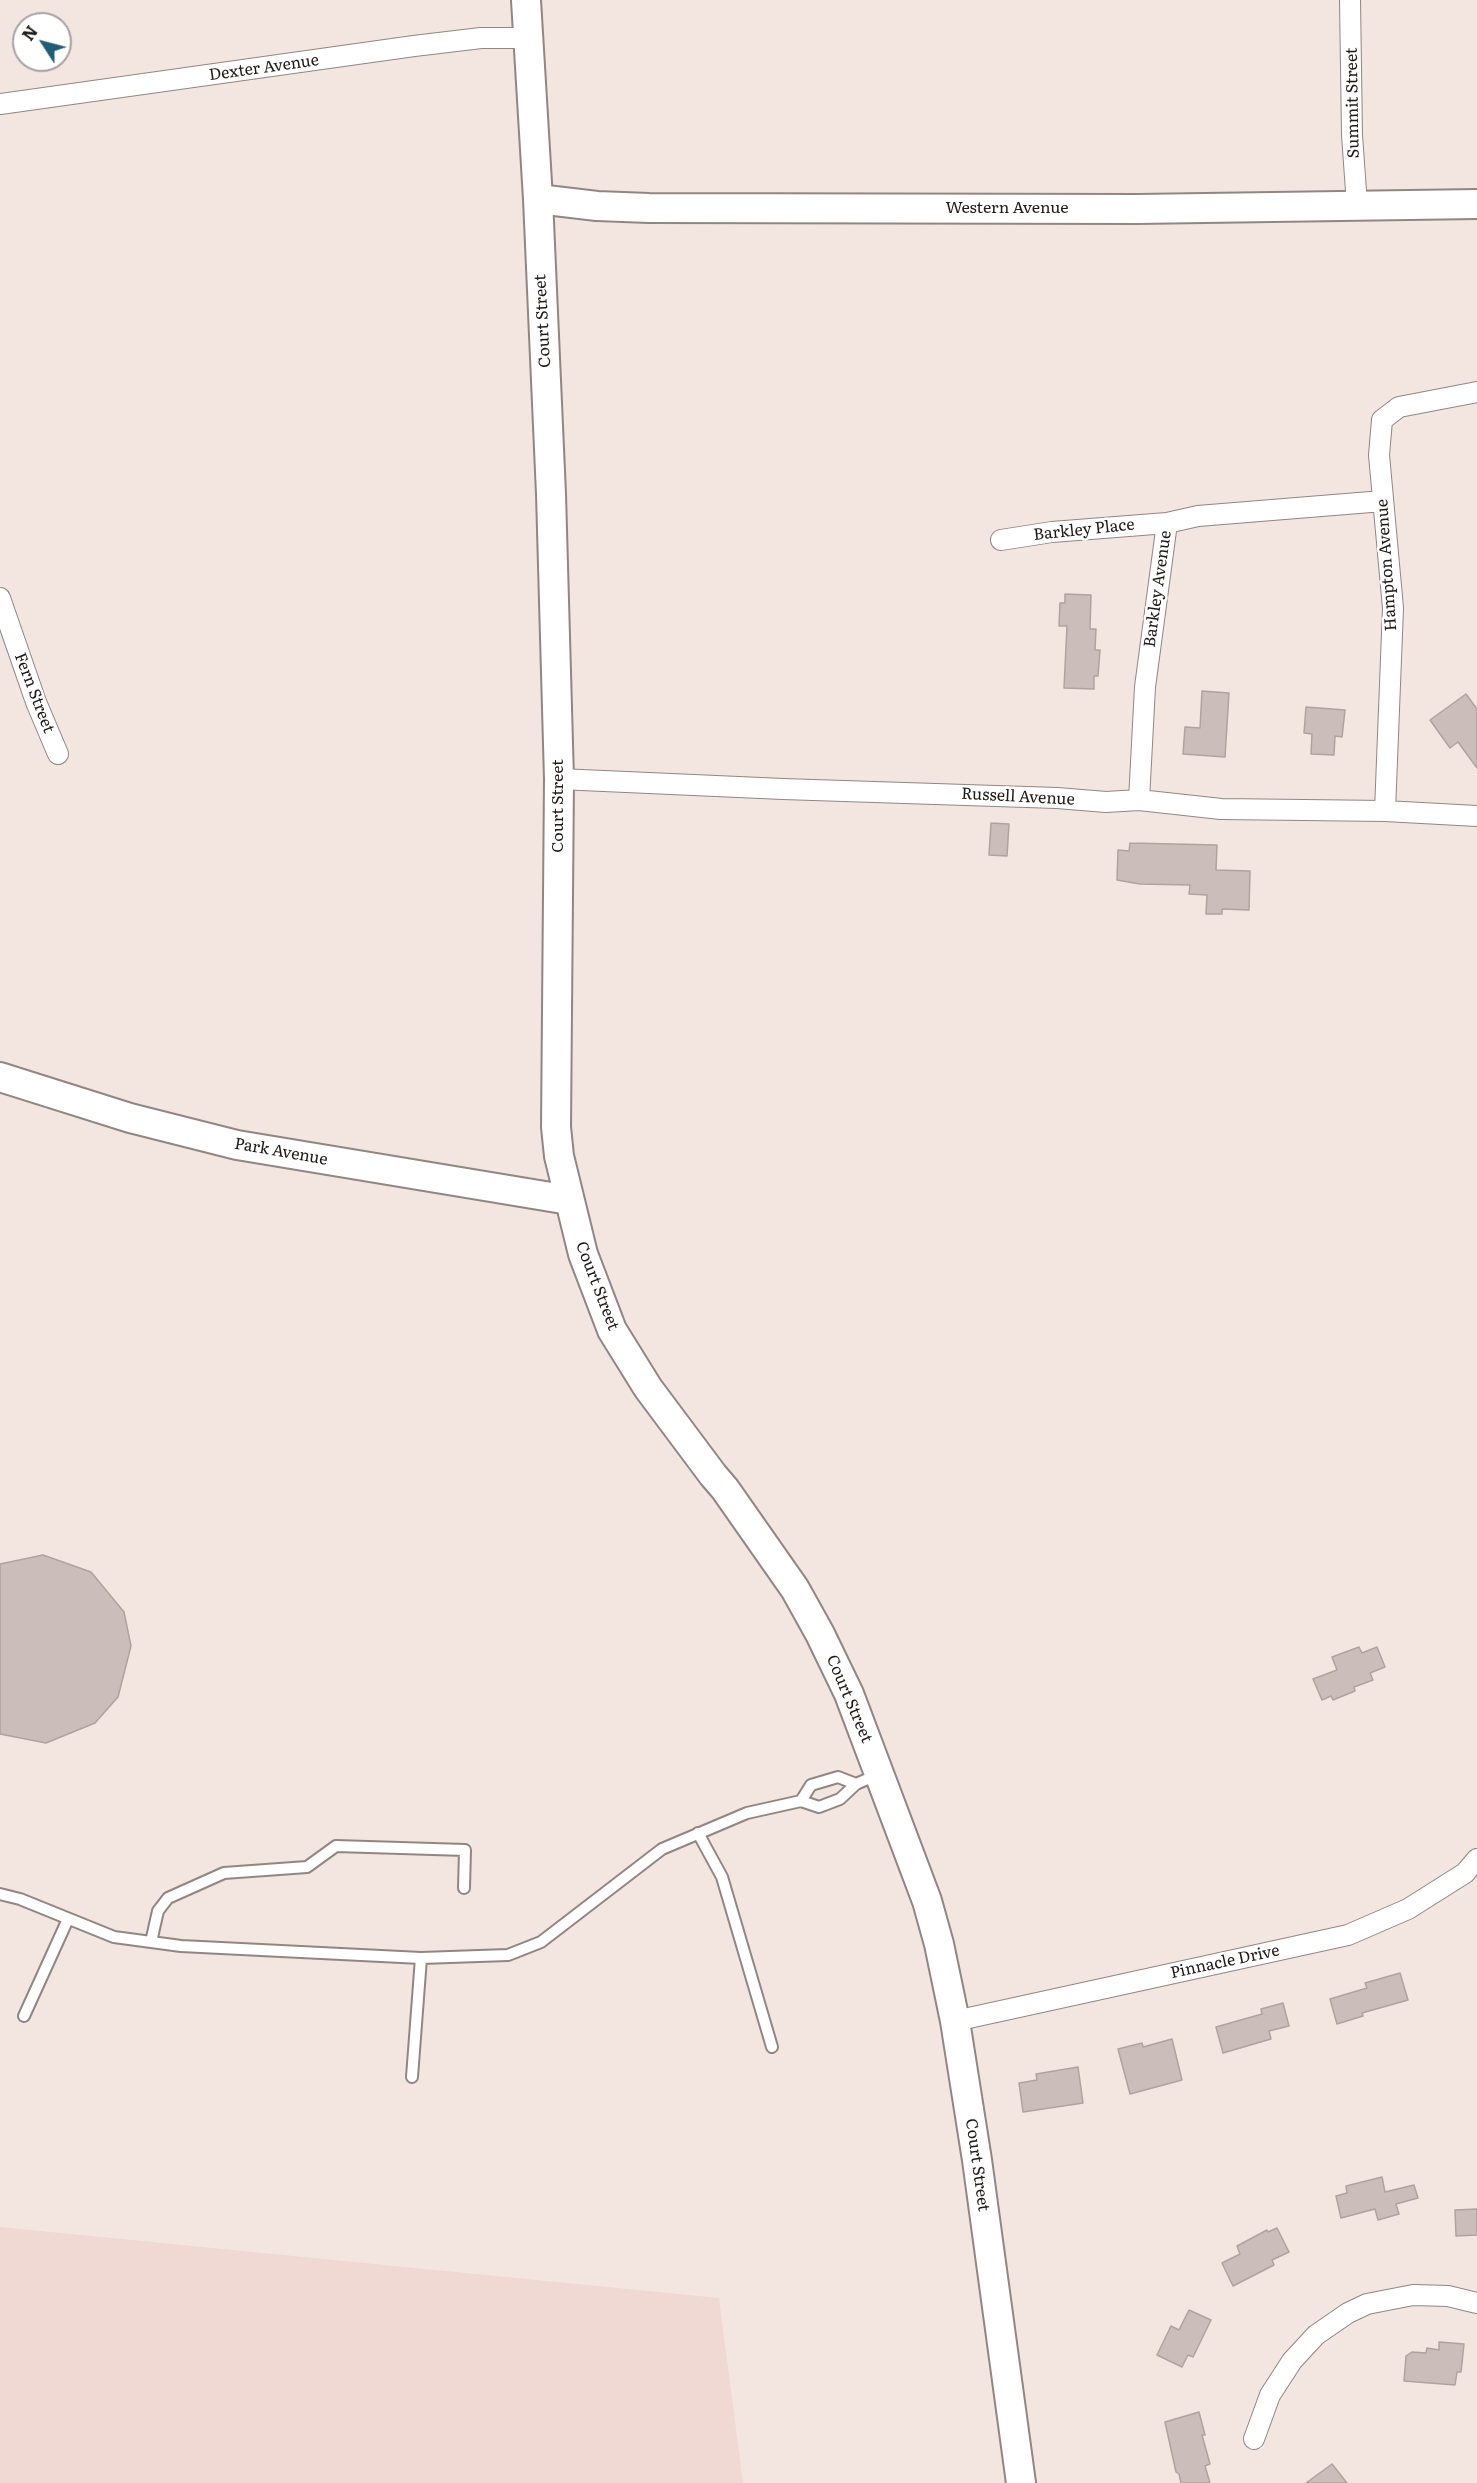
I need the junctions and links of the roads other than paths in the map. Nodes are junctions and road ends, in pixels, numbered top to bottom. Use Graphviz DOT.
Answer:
graph roads {
  1 [pos="526,0"];
  2 [pos="1350,0"];
  3 [pos="528,38"];
  4 [pos="0,104"];
  5 [pos="538,199"];
  6 [pos="1477,204"];
  7 [pos="1357,205"];
  8 [pos="1477,392"];
  9 [pos="1383,501"];
  10 [pos="1167,523"];
  11 [pos="1002,540"];
  12 [pos="0,598"];
  13 [pos="58,754"];
  14 [pos="559,779"];
  15 [pos="1139,800"];
  16 [pos="1385,811"];
  17 [pos="1477,816"];
  18 [pos="0,1077"];
  19 [pos="568,1200"];
  20 [pos="868,1779"];
  21 [pos="801,1801"];
  22 [pos="698,1833"];
  23 [pos="1477,1859"];
  24 [pos="464,1888"];
  25 [pos="0,1894"];
  26 [pos="68,1919"];
  27 [pos="151,1942"];
  28 [pos="421,1958"];
  29 [pos="24,2016"];
  30 [pos="955,2021"];
  31 [pos="772,2047"];
  32 [pos="412,2077"];
  33 [pos="1477,2303"];
  34 [pos="1254,2439"];
  35 [pos="1021,2483"];
  1 -- 3 [label="main road, Court Street"];
  2 -- 7 [label="street, Summit Street"];
  3 -- 4 [label="street, Dexter Avenue"];
  3 -- 5 [label="main road, Court Street"];
  5 -- 7 [label="main road, Western Avenue"];
  5 -- 14 [label="main road, Court Street"];
  6 -- 7 [label="main road, Western Avenue"];
  8 -- 9 [label="street, Hampton Avenue"];
  9 -- 10 [label="street, Barkley Avenue"];
  9 -- 16 [label="street, Hampton Avenue"];
  10 -- 11 [label="street, Barkley Place"];
  10 -- 15 [label="street, Barkley Avenue"];
  12 -- 13 [label="street, Fern Street"];
  14 -- 15 [label="street, Russell Avenue"];
  14 -- 19 [label="main road, Court Street"];
  15 -- 16 [label="street, Russell Avenue"];
  16 -- 17 [label="street, Russell Avenue"];
  18 -- 19 [label="main road, Park Avenue"];
  19 -- 20 [label="main road, Court Street"];
  20 -- 21 [label="lane"];
  20 -- 21 [label="lane"];
  20 -- 30 [label="main road, Court Street"];
  21 -- 22 [label="lane"];
  22 -- 28 [label="lane"];
  22 -- 31 [label="lane"];
  23 -- 30 [label="street, Pinnacle Drive"];
  24 -- 27 [label="lane"];
  25 -- 26 [label="lane"];
  26 -- 27 [label="lane"];
  26 -- 29 [label="lane"];
  27 -- 28 [label="lane"];
  28 -- 32 [label="lane"];
  30 -- 35 [label="main road, Court Street"];
  33 -- 34 [label="street"];
}
